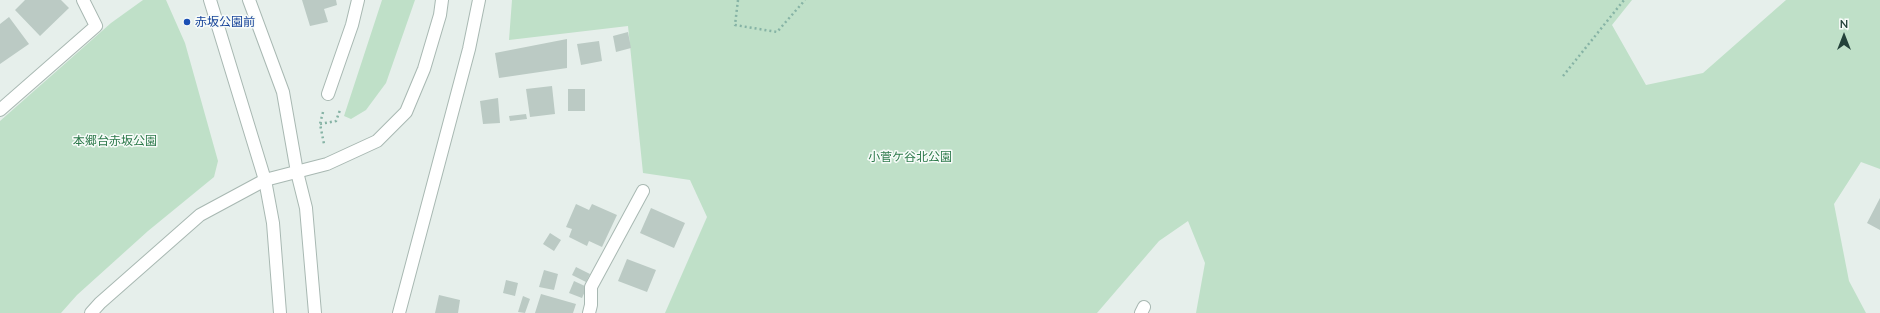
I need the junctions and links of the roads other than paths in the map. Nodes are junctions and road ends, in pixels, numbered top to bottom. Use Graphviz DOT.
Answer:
graph roads {
  1 [pos="83,0"];
  2 [pos="210,0"];
  3 [pos="249,0"];
  4 [pos="358,0"];
  5 [pos="442,0"];
  6 [pos="480,0"];
  7 [pos="328,94"];
  8 [pos="0,110"];
  9 [pos="297,172"];
  10 [pos="265,180"];
  11 [pos="643,191"];
  12 [pos="91,313"];
  13 [pos="280,313"];
  14 [pos="315,313"];
  15 [pos="399,313"];
  16 [pos="589,313"];
  1 -- 8 [label="street"];
  2 -- 10 [label="street"];
  3 -- 9 [label="street"];
  4 -- 7 [label="street"];
  5 -- 9 [label="street"];
  6 -- 15 [label="street"];
  9 -- 10 [label="street"];
  9 -- 14 [label="street"];
  10 -- 12 [label="street"];
  10 -- 13 [label="street"];
  11 -- 16 [label="street"];
}
